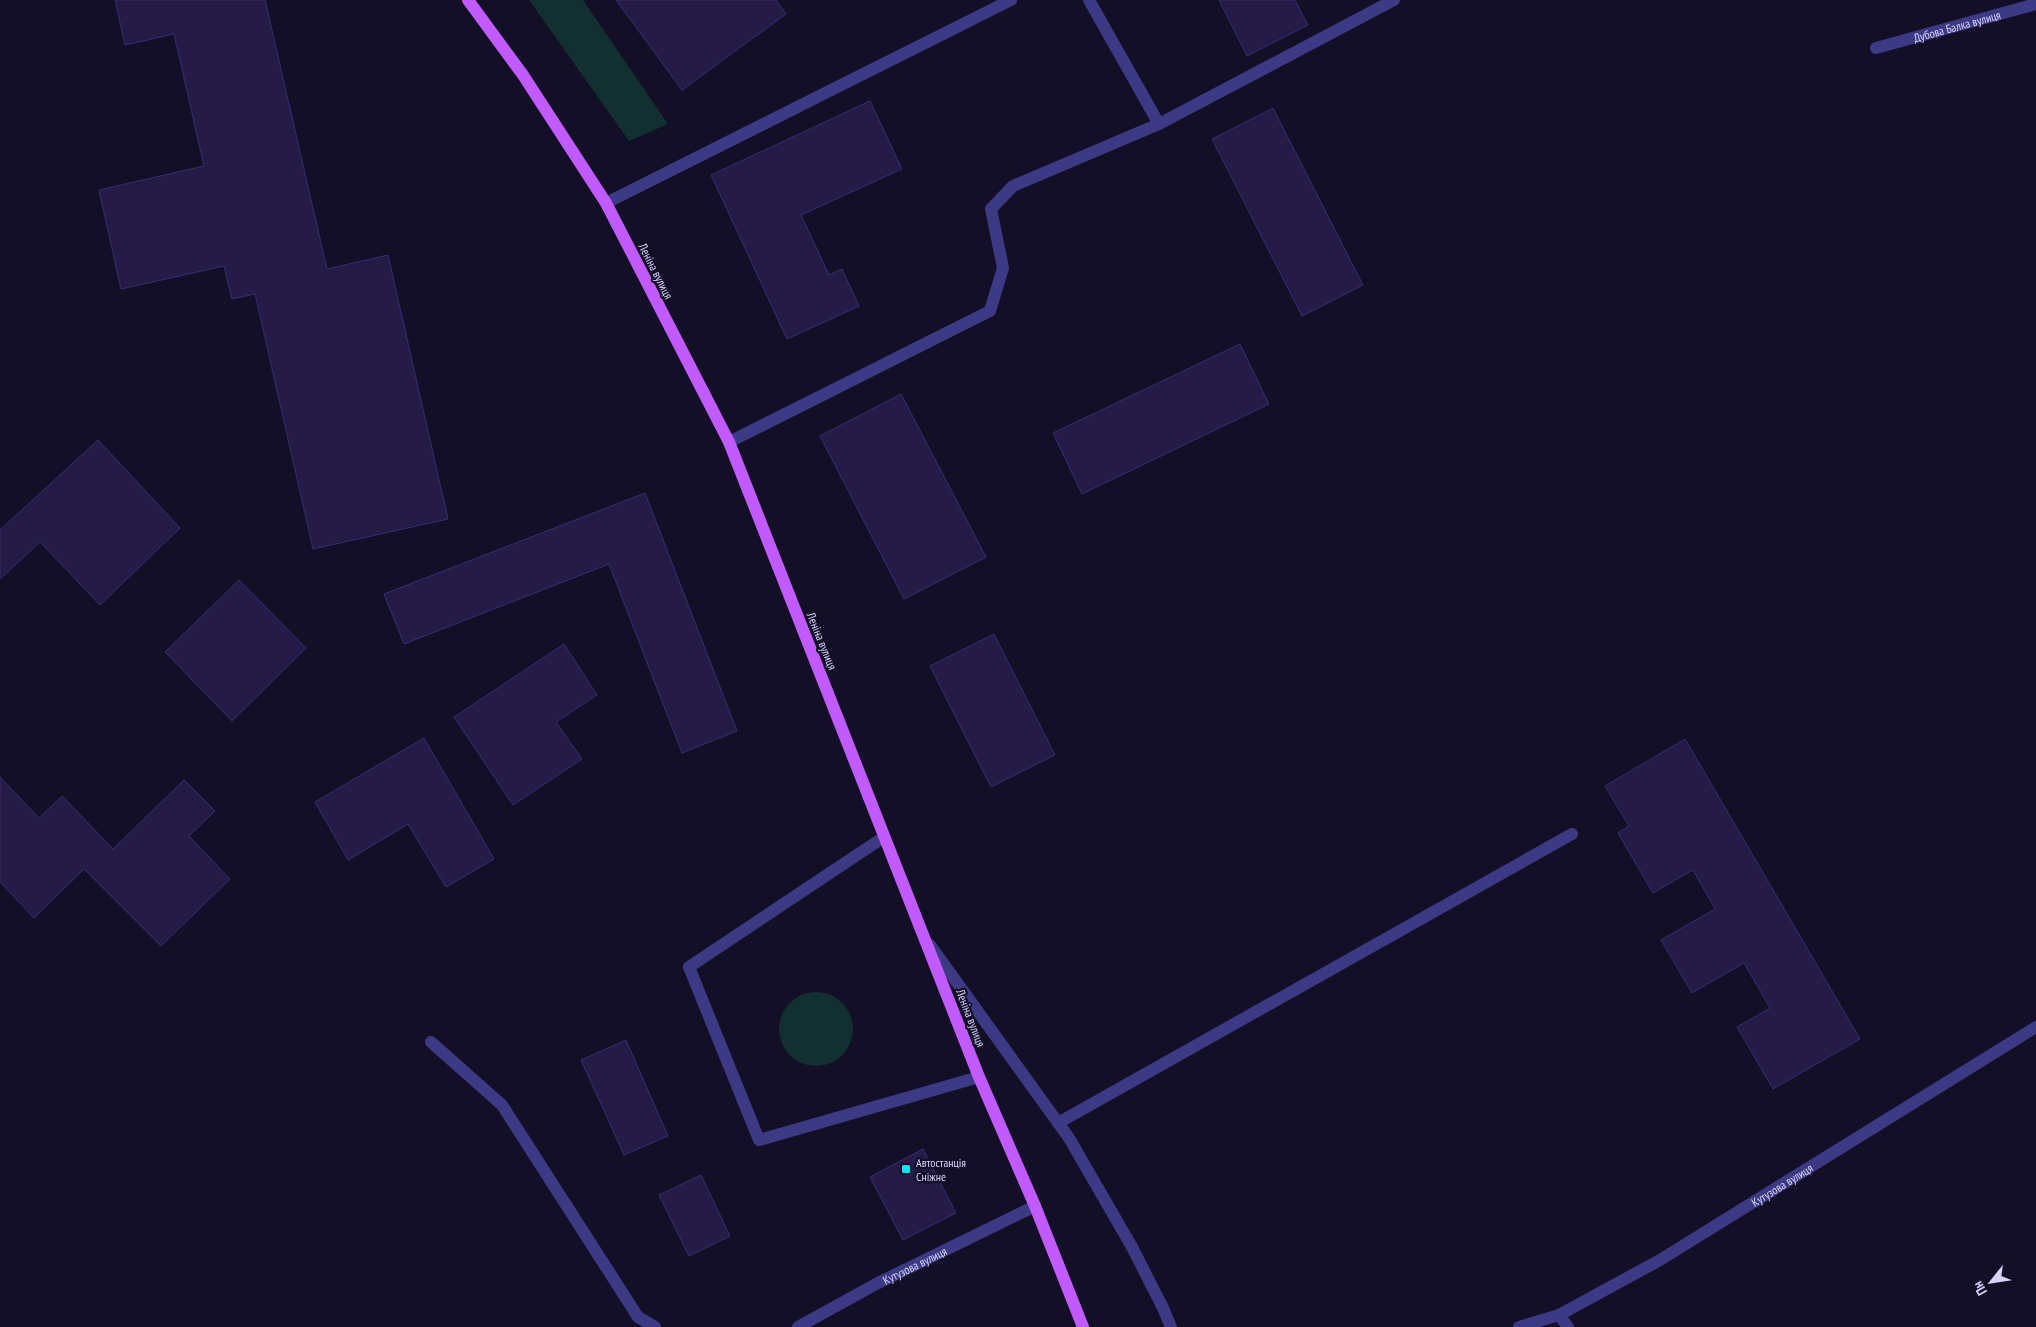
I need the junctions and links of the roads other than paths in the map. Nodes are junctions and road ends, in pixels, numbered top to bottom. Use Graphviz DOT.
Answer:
graph roads {
  1 [pos="468,0"];
  2 [pos="1011,0"];
  3 [pos="1089,0"];
  4 [pos="1394,0"];
  5 [pos="2036,4"];
  6 [pos="1876,48"];
  7 [pos="1159,124"];
  8 [pos="606,203"];
  9 [pos="729,442"];
  10 [pos="1572,834"];
  11 [pos="884,837"];
  12 [pos="927,941"];
  13 [pos="2036,1027"];
  14 [pos="432,1042"];
  15 [pos="979,1077"];
  16 [pos="1058,1123"];
  17 [pos="1035,1206"];
  18 [pos="1559,1315"];
  19 [pos="655,1327"];
  20 [pos="798,1327"];
  21 [pos="1083,1327"];
  22 [pos="1170,1327"];
  23 [pos="1519,1327"];
  24 [pos="1568,1327"];
  1 -- 8 [label="main road, Леніна вулиця"];
  2 -- 8 [label="street"];
  3 -- 7 [label="street"];
  4 -- 7 [label="street"];
  5 -- 6 [label="street, Дубова Балка вулиця"];
  7 -- 9 [label="street"];
  8 -- 9 [label="main road, Леніна вулиця"];
  9 -- 11 [label="main road, Леніна вулиця"];
  10 -- 16 [label="street"];
  11 -- 12 [label="main road, Леніна вулиця"];
  11 -- 15 [label="street"];
  12 -- 15 [label="main road, Леніна вулиця"];
  12 -- 16 [label="street"];
  13 -- 18 [label="street, Кутузова вулиця"];
  14 -- 19 [label="street"];
  15 -- 17 [label="main road, Леніна вулиця"];
  16 -- 22 [label="street"];
  17 -- 20 [label="street, Кутузова вулиця"];
  17 -- 21 [label="main road, Леніна вулиця"];
  18 -- 23 [label="street, Кутузова вулиця"];
  18 -- 24 [label="street"];
}
